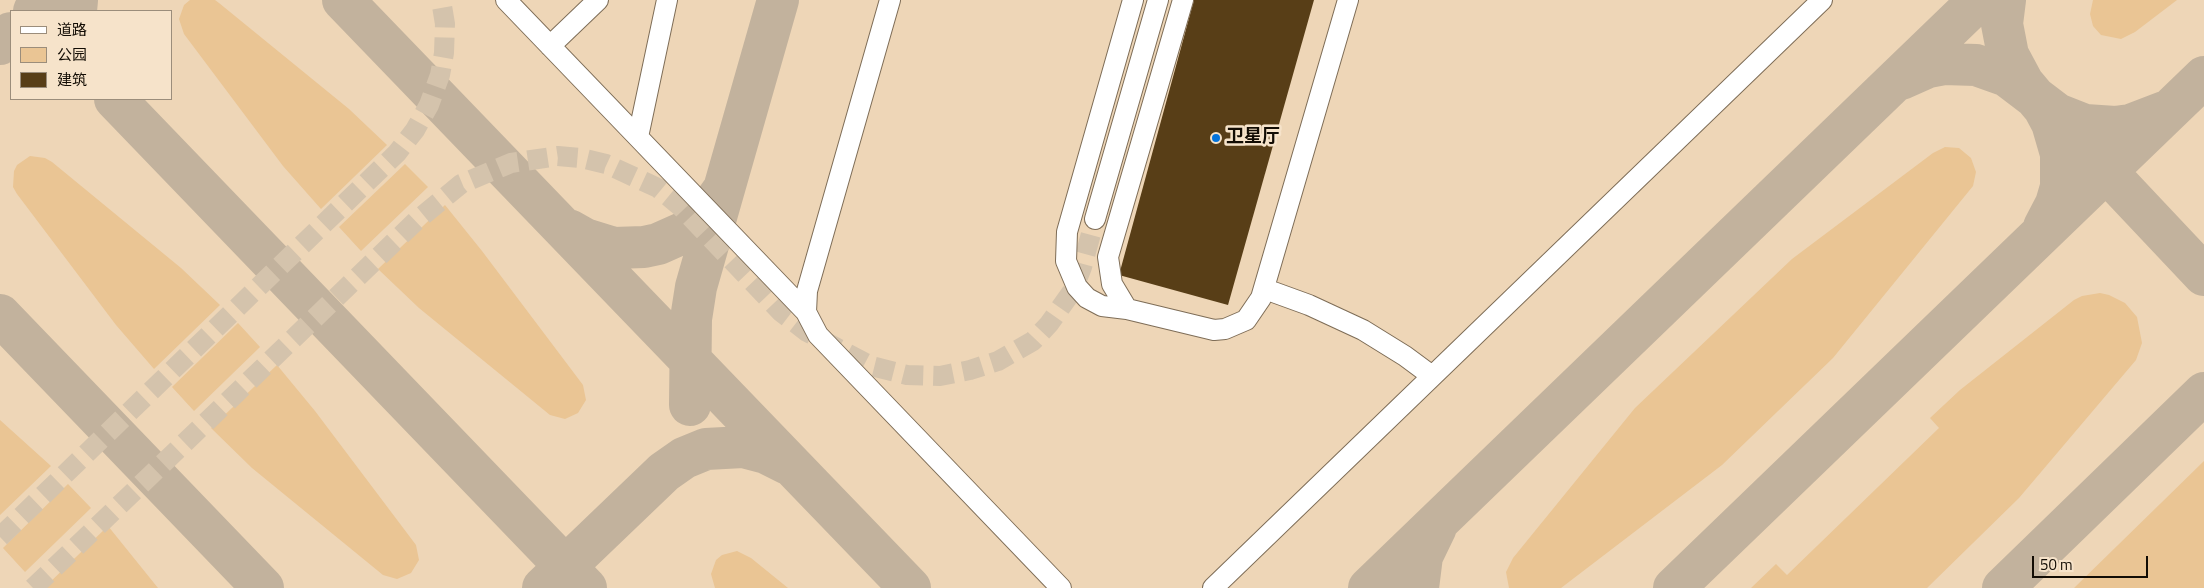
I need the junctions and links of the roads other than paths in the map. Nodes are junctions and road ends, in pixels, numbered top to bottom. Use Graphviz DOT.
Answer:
graph roads {
  1 [pos="506,0"];
  2 [pos="598,0"];
  3 [pos="667,0"];
  4 [pos="890,0"];
  5 [pos="1133,0"];
  6 [pos="1158,0"];
  7 [pos="1183,0"];
  8 [pos="1348,0"];
  9 [pos="1822,0"];
  10 [pos="550,46"];
  11 [pos="638,137"];
  12 [pos="1095,220"];
  13 [pos="1265,289"];
  14 [pos="1127,309"];
  15 [pos="806,312"];
  16 [pos="1432,376"];
  17 [pos="1061,588"];
  18 [pos="1213,588"];
  1 -- 10 [label="lane"];
  2 -- 10 [label="lane"];
  3 -- 11 [label="lane"];
  4 -- 15 [label="lane"];
  5 -- 14 [label="lane"];
  6 -- 12 [label="lane"];
  7 -- 14 [label="lane"];
  8 -- 13 [label="lane"];
  9 -- 16 [label="lane"];
  10 -- 11 [label="lane"];
  11 -- 15 [label="lane"];
  13 -- 14 [label="lane"];
  13 -- 16 [label="lane"];
  15 -- 17 [label="lane"];
  16 -- 18 [label="lane"];
}
